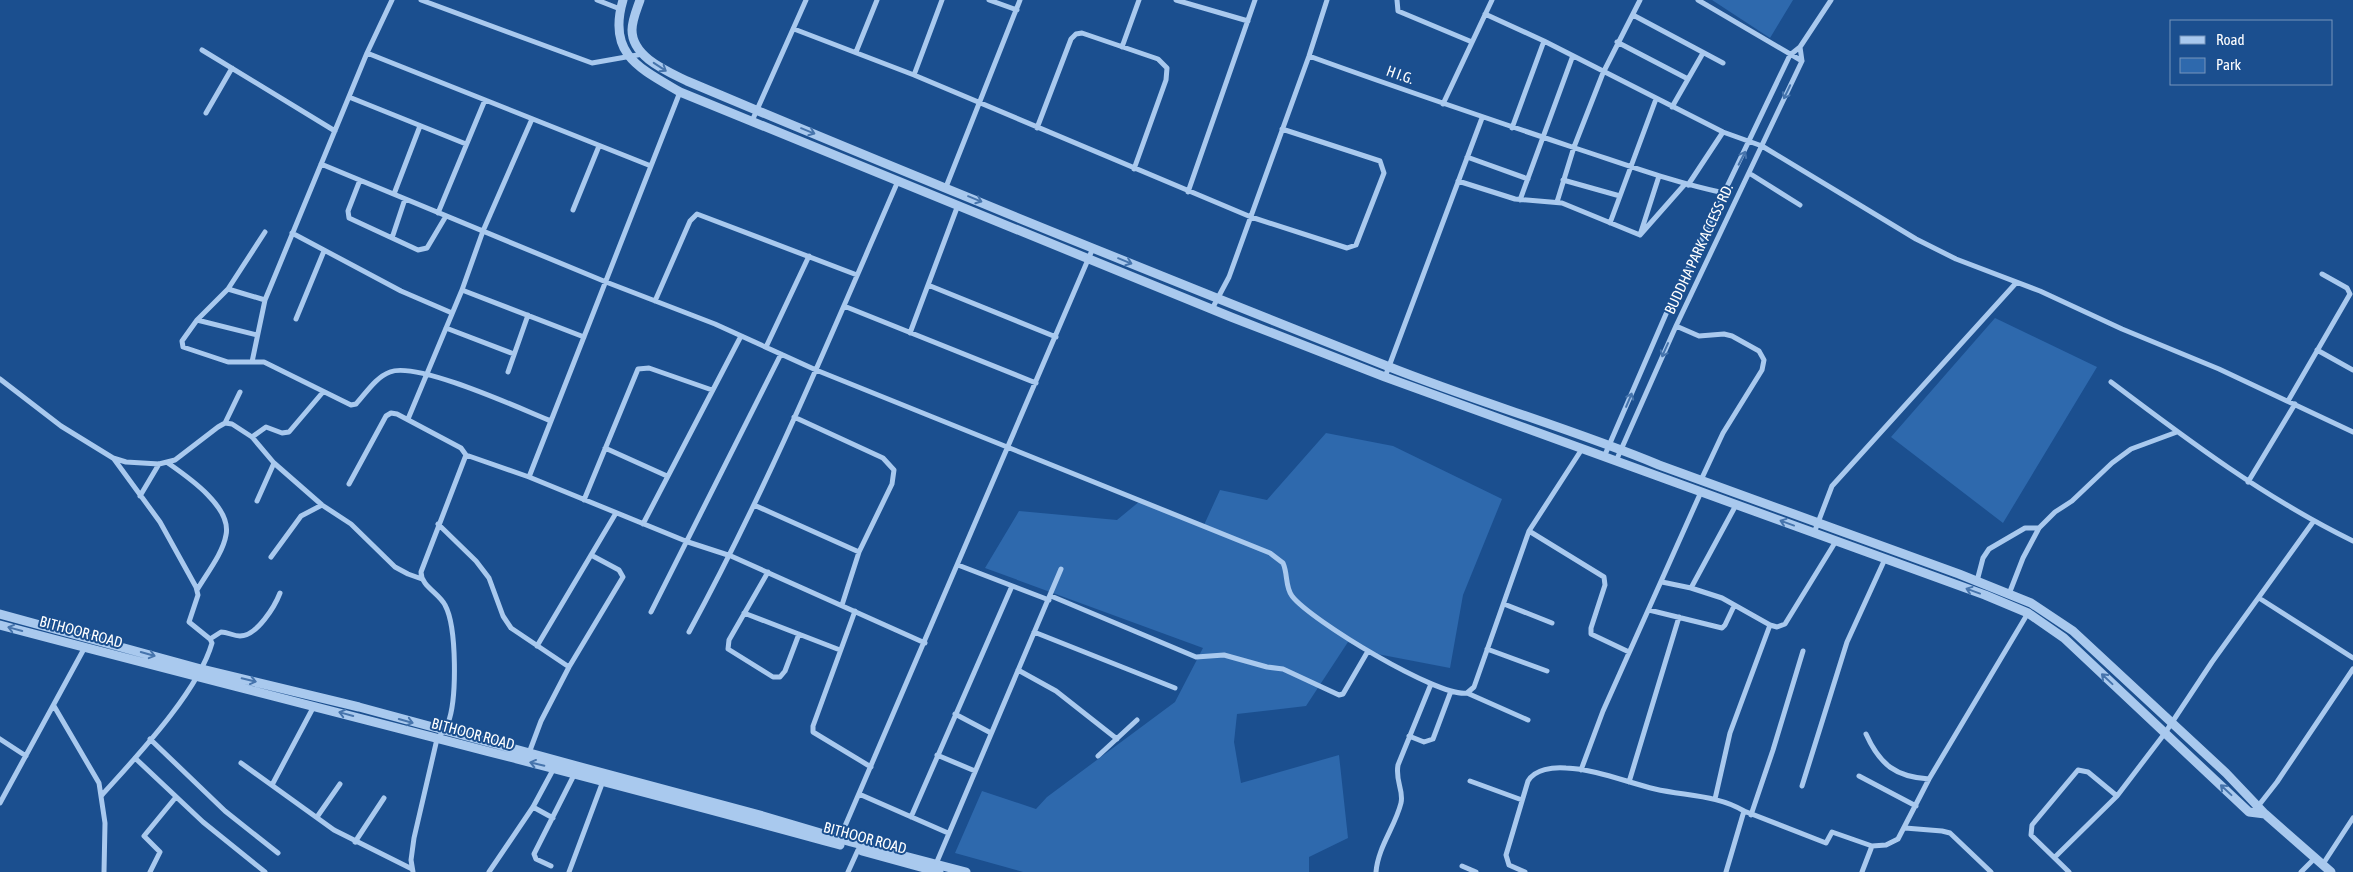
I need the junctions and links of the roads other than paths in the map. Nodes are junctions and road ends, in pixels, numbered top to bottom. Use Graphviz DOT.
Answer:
graph roads {
  1 [pos="392,0"];
  2 [pos="421,0"];
  3 [pos="597,0"];
  4 [pos="640,0"];
  5 [pos="806,0"];
  6 [pos="877,0"];
  7 [pos="942,0"];
  8 [pos="989,0"];
  9 [pos="1020,0"];
  10 [pos="1139,0"];
  11 [pos="1176,0"];
  12 [pos="1255,0"];
  13 [pos="1327,0"];
  14 [pos="1397,0"];
  15 [pos="1492,0"];
  16 [pos="1640,0"];
  17 [pos="1698,0"];
  18 [pos="1831,0"];
  19 [pos="622,5"];
  20 [pos="1017,10"];
  21 [pos="1485,14"];
  22 [pos="1633,15"];
  23 [pos="1248,21"];
  24 [pos="794,29"];
  25 [pos="1544,41"];
  26 [pos="1472,42"];
  27 [pos="1617,42"];
  28 [pos="1122,47"];
  29 [pos="1800,47"];
  30 [pos="202,50"];
  31 [pos="856,52"];
  32 [pos="368,53"];
  33 [pos="1703,53"];
  34 [pos="644,54"];
  35 [pos="1790,55"];
  36 [pos="1309,56"];
  37 [pos="629,58"];
  38 [pos="1572,58"];
  39 [pos="1802,61"];
  40 [pos="1723,63"];
  41 [pos="232,68"];
  42 [pos="1603,73"];
  43 [pos="914,75"];
  44 [pos="1688,79"];
  45 [pos="680,92"];
  46 [pos="349,98"];
  47 [pos="1656,99"];
  48 [pos="485,100"];
  49 [pos="980,104"];
  50 [pos="1443,104"];
  51 [pos="1672,107"];
  52 [pos="757,110"];
  53 [pos="206,113"];
  54 [pos="1482,118"];
  55 [pos="532,119"];
  56 [pos="752,121"];
  57 [pos="420,126"];
  58 [pos="1037,128"];
  59 [pos="1512,128"];
  60 [pos="1282,129"];
  61 [pos="335,131"];
  62 [pos="1723,132"];
  63 [pos="1543,138"];
  64 [pos="1750,142"];
  65 [pos="466,144"];
  66 [pos="599,146"];
  67 [pos="1762,146"];
  68 [pos="1574,147"];
  69 [pos="1467,157"];
  70 [pos="321,164"];
  71 [pos="651,166"];
  72 [pos="1630,167"];
  73 [pos="1134,169"];
  74 [pos="1749,174"];
  75 [pos="1659,176"];
  76 [pos="1528,179"];
  77 [pos="360,180"];
  78 [pos="1563,180"];
  79 [pos="898,181"];
  80 [pos="1458,181"];
  81 [pos="1687,185"];
  82 [pos="946,188"];
  83 [pos="1188,192"];
  84 [pos="1724,193"];
  85 [pos="394,194"];
  86 [pos="1620,196"];
  87 [pos="405,199"];
  88 [pos="1520,200"];
  89 [pos="1557,202"];
  90 [pos="958,205"];
  91 [pos="1800,205"];
  92 [pos="573,210"];
  93 [pos="438,213"];
  94 [pos="446,216"];
  95 [pos="1251,217"];
  96 [pos="1610,223"];
  97 [pos="483,231"];
  98 [pos="265,232"];
  99 [pos="292,234"];
  100 [pos="1640,235"];
  101 [pos="392,238"];
  102 [pos="1093,248"];
  103 [pos="324,251"];
  104 [pos="809,256"];
  105 [pos="1089,258"];
  106 [pos="2322,274"];
  107 [pos="857,275"];
  108 [pos="606,282"];
  109 [pos="2016,283"];
  110 [pos="928,284"];
  111 [pos="228,289"];
  112 [pos="462,290"];
  113 [pos="1219,298"];
  114 [pos="265,300"];
  115 [pos="2350,300"];
  116 [pos="655,301"];
  117 [pos="844,306"];
  118 [pos="1212,309"];
  119 [pos="452,313"];
  120 [pos="528,315"];
  121 [pos="296,318"];
  122 [pos="197,320"];
  123 [pos="1676,326"];
  124 [pos="446,328"];
  125 [pos="910,333"];
  126 [pos="257,335"];
  127 [pos="742,336"];
  128 [pos="584,337"];
  129 [pos="1056,337"];
  130 [pos="766,347"];
  131 [pos="2316,350"];
  132 [pos="514,354"];
  133 [pos="781,354"];
  134 [pos="252,362"];
  135 [pos="1390,367"];
  136 [pos="816,370"];
  137 [pos="2353,370"];
  138 [pos="508,372"];
  139 [pos="427,374"];
  140 [pos="1385,377"];
  141 [pos="0,379"];
  142 [pos="2111,382"];
  143 [pos="1036,383"];
  144 [pos="712,390"];
  145 [pos="240,392"];
  146 [pos="324,392"];
  147 [pos="2288,401"];
  148 [pos="2295,404"];
  149 [pos="794,417"];
  150 [pos="408,420"];
  151 [pos="551,421"];
  152 [pos="225,423"];
  153 [pos="2177,432"];
  154 [pos="2353,432"];
  155 [pos="252,438"];
  156 [pos="1610,445"];
  157 [pos="1008,447"];
  158 [pos="605,448"];
  159 [pos="1582,448"];
  160 [pos="1621,449"];
  161 [pos="466,455"];
  162 [pos="1604,457"];
  163 [pos="113,458"];
  164 [pos="1616,461"];
  165 [pos="168,463"];
  166 [pos="274,463"];
  167 [pos="159,464"];
  168 [pos="668,476"];
  169 [pos="529,477"];
  170 [pos="1701,480"];
  171 [pos="2248,482"];
  172 [pos="348,484"];
  173 [pos="1702,492"];
  174 [pos="140,496"];
  175 [pos="257,500"];
  176 [pos="584,500"];
  177 [pos="754,505"];
  178 [pos="1736,505"];
  179 [pos="322,506"];
  180 [pos="616,513"];
  181 [pos="1819,522"];
  182 [pos="2313,522"];
  183 [pos="438,524"];
  184 [pos="643,524"];
  185 [pos="2039,528"];
  186 [pos="1529,531"];
  187 [pos="1814,533"];
  188 [pos="1836,541"];
  189 [pos="2353,541"];
  190 [pos="688,542"];
  191 [pos="859,552"];
  192 [pos="591,555"];
  193 [pos="730,556"];
  194 [pos="271,557"];
  195 [pos="1885,559"];
  196 [pos="958,565"];
  197 [pos="1061,569"];
  198 [pos="768,572"];
  199 [pos="422,579"];
  200 [pos="1977,581"];
  201 [pos="1662,582"];
  202 [pos="1012,586"];
  203 [pos="1691,588"];
  204 [pos="197,590"];
  205 [pos="280,593"];
  206 [pos="2009,594"];
  207 [pos="1050,598"];
  208 [pos="2259,598"];
  209 [pos="1504,604"];
  210 [pos="842,605"];
  211 [pos="1734,606"];
  212 [pos="1649,610"];
  213 [pos="855,611"];
  214 [pos="651,612"];
  215 [pos="744,613"];
  216 [pos="2028,613"];
  217 [pos="0,614"];
  218 [pos="1679,616"];
  219 [pos="1552,624"];
  220 [pos="0,625"];
  221 [pos="1770,625"];
  222 [pos="688,632"];
  223 [pos="1034,632"];
  224 [pos="799,634"];
  225 [pos="210,639"];
  226 [pos="925,643"];
  227 [pos="537,646"];
  228 [pos="85,647"];
  229 [pos="1487,649"];
  230 [pos="840,650"];
  231 [pos="1368,651"];
  232 [pos="1803,651"];
  233 [pos="1630,652"];
  234 [pos="2353,658"];
  235 [pos="569,667"];
  236 [pos="2353,669"];
  237 [pos="1018,670"];
  238 [pos="1548,670"];
  239 [pos="199,673"];
  240 [pos="1431,684"];
  241 [pos="1174,688"];
  242 [pos="1451,691"];
  243 [pos="1468,693"];
  244 [pos="54,706"];
  245 [pos="314,706"];
  246 [pos="956,714"];
  247 [pos="1137,720"];
  248 [pos="1528,720"];
  249 [pos="2171,724"];
  250 [pos="991,733"];
  251 [pos="2165,733"];
  252 [pos="1866,734"];
  253 [pos="440,735"];
  254 [pos="1409,736"];
  255 [pos="150,739"];
  256 [pos="1117,739"];
  257 [pos="0,740"];
  258 [pos="529,753"];
  259 [pos="937,755"];
  260 [pos="26,756"];
  261 [pos="1098,756"];
  262 [pos="135,758"];
  263 [pos="241,763"];
  264 [pos="871,766"];
  265 [pos="554,768"];
  266 [pos="1581,770"];
  267 [pos="975,771"];
  268 [pos="575,773"];
  269 [pos="1859,776"];
  270 [pos="1929,779"];
  271 [pos="603,781"];
  272 [pos="1470,781"];
  273 [pos="1629,782"];
  274 [pos="340,784"];
  275 [pos="272,785"];
  276 [pos="1802,786"];
  277 [pos="859,794"];
  278 [pos="102,795"];
  279 [pos="2117,796"];
  280 [pos="176,797"];
  281 [pos="384,798"];
  282 [pos="1716,799"];
  283 [pos="1522,800"];
  284 [pos="0,802"];
  285 [pos="2258,805"];
  286 [pos="1916,806"];
  287 [pos="533,807"];
  288 [pos="1744,810"];
  289 [pos="2265,814"];
  290 [pos="1751,815"];
  291 [pos="911,817"];
  292 [pos="317,818"];
  293 [pos="553,818"];
  294 [pos="2353,818"];
  295 [pos="1905,828"];
  296 [pos="948,833"];
  297 [pos="355,842"];
  298 [pos="838,842"];
  299 [pos="1872,846"];
  300 [pos="858,850"];
  301 [pos="278,853"];
  302 [pos="2055,857"];
  303 [pos="2319,861"];
  304 [pos="551,866"];
  305 [pos="1462,866"];
  306 [pos="937,868"];
  307 [pos="412,871"];
  308 [pos="104,872"];
  309 [pos="150,872"];
  310 [pos="266,872"];
  311 [pos="489,872"];
  312 [pos="569,872"];
  313 [pos="848,872"];
  314 [pos="966,872"];
  315 [pos="1376,872"];
  316 [pos="1476,872"];
  317 [pos="1525,872"];
  318 [pos="1726,872"];
  319 [pos="1862,872"];
  320 [pos="1991,872"];
  321 [pos="2069,872"];
  322 [pos="2301,872"];
  323 [pos="2330,872"];
  1 -- 32 [label="street"];
  2 -- 37 [label="street"];
  3 -- 19 [label="street"];
  4 -- 34 [label="street"];
  5 -- 24 [label="street"];
  6 -- 31 [label="street"];
  7 -- 43 [label="street"];
  8 -- 20 [label="street"];
  9 -- 20 [label="street"];
  10 -- 28 [label="street"];
  11 -- 23 [label="street"];
  12 -- 23 [label="street"];
  13 -- 36 [label="street"];
  14 -- 26 [label="street"];
  15 -- 21 [label="street"];
  16 -- 22 [label="street"];
  17 -- 35 [label="street"];
  18 -- 29 [label="street, BUDDHA PARK ACCESS RD."];
  19 -- 37 [label="street"];
  20 -- 49 [label="street"];
  21 -- 25 [label="street"];
  21 -- 26 [label="street"];
  22 -- 27 [label="street"];
  22 -- 33 [label="street"];
  23 -- 83 [label="street"];
  24 -- 31 [label="street"];
  24 -- 52 [label="street"];
  25 -- 38 [label="street"];
  25 -- 59 [label="street"];
  26 -- 50 [label="street"];
  27 -- 42 [label="street"];
  27 -- 44 [label="street"];
  28 -- 58 [label="street"];
  28 -- 73 [label="street"];
  29 -- 35 [label="street, BUDDHA PARK ACCESS RD."];
  29 -- 39 [label="street"];
  30 -- 41 [label="street"];
  31 -- 43 [label="street"];
  32 -- 46 [label="street"];
  32 -- 48 [label="street"];
  33 -- 40 [label="street"];
  33 -- 44 [label="street"];
  34 -- 37 [label="street"];
  34 -- 52 [label="street, one-way"];
  35 -- 39 [label="street"];
  35 -- 64 [label="street, BUDDHA PARK ACCESS RD."];
  36 -- 50 [label="street, H I.G."];
  36 -- 60 [label="street"];
  37 -- 45 [label="street"];
  38 -- 42 [label="street"];
  38 -- 63 [label="street"];
  39 -- 67 [label="street, BUDDHA PARK ACCESS RD., one-way"];
  41 -- 53 [label="street"];
  41 -- 61 [label="street"];
  42 -- 47 [label="street"];
  42 -- 68 [label="street"];
  43 -- 49 [label="street"];
  44 -- 51 [label="street"];
  45 -- 56 [label="street"];
  45 -- 71 [label="street"];
  46 -- 57 [label="street"];
  46 -- 61 [label="street"];
  47 -- 51 [label="street"];
  47 -- 72 [label="street"];
  48 -- 55 [label="street"];
  48 -- 65 [label="street"];
  49 -- 58 [label="street"];
  49 -- 82 [label="street"];
  50 -- 54 [label="street, H I.G."];
  51 -- 62 [label="street"];
  52 -- 56 [label="street"];
  52 -- 82 [label="street, one-way"];
  54 -- 59 [label="street, H I.G."];
  54 -- 69 [label="street"];
  55 -- 66 [label="street"];
  55 -- 97 [label="street"];
  56 -- 79 [label="street"];
  57 -- 65 [label="street"];
  57 -- 85 [label="street"];
  58 -- 73 [label="street"];
  59 -- 63 [label="street, H I.G."];
  60 -- 95 [label="street"];
  60 -- 95 [label="street"];
  61 -- 70 [label="street"];
  62 -- 64 [label="street"];
  62 -- 81 [label="street"];
  63 -- 68 [label="street, H I.G."];
  63 -- 76 [label="street"];
  64 -- 67 [label="street"];
  84 -- 64 [label="street, BUDDHA PARK ACCESS RD., one-way"];
  65 -- 93 [label="street"];
  66 -- 71 [label="street"];
  66 -- 92 [label="street"];
  67 -- 74 [label="street, BUDDHA PARK ACCESS RD."];
  67 -- 109 [label="street"];
  68 -- 72 [label="street, H I.G."];
  68 -- 78 [label="street"];
  69 -- 76 [label="street"];
  69 -- 80 [label="street"];
  70 -- 77 [label="street"];
  70 -- 99 [label="street"];
  71 -- 108 [label="street"];
  72 -- 75 [label="street, H I.G."];
  72 -- 86 [label="street"];
  73 -- 83 [label="street"];
  74 -- 91 [label="street"];
  74 -- 123 [label="street, BUDDHA PARK ACCESS RD."];
  75 -- 81 [label="street, H I.G."];
  75 -- 100 [label="street"];
  76 -- 88 [label="street"];
  77 -- 85 [label="street"];
  77 -- 101 [label="street"];
  78 -- 86 [label="street"];
  78 -- 89 [label="street"];
  79 -- 90 [label="street"];
  79 -- 107 [label="street"];
  80 -- 88 [label="street"];
  80 -- 135 [label="street"];
  81 -- 84 [label="street, H I.G."];
  81 -- 100 [label="street"];
  82 -- 102 [label="street, one-way"];
  83 -- 95 [label="street"];
  156 -- 84 [label="street, BUDDHA PARK ACCESS RD., one-way"];
  85 -- 87 [label="street"];
  86 -- 96 [label="street"];
  87 -- 93 [label="street"];
  87 -- 101 [label="street"];
  88 -- 89 [label="street"];
  89 -- 96 [label="street"];
  90 -- 105 [label="street"];
  90 -- 110 [label="street"];
  93 -- 94 [label="street"];
  94 -- 97 [label="street"];
  94 -- 101 [label="street"];
  95 -- 113 [label="street"];
  96 -- 100 [label="street"];
  97 -- 108 [label="street"];
  97 -- 112 [label="street"];
  98 -- 111 [label="street"];
  99 -- 103 [label="street"];
  99 -- 114 [label="street"];
  102 -- 105 [label="street"];
  102 -- 113 [label="street, one-way"];
  103 -- 119 [label="street"];
  103 -- 121 [label="street"];
  104 -- 107 [label="street"];
  104 -- 116 [label="street"];
  104 -- 130 [label="street"];
  105 -- 118 [label="street"];
  105 -- 129 [label="street"];
  106 -- 115 [label="street"];
  107 -- 117 [label="street"];
  108 -- 116 [label="street"];
  108 -- 128 [label="street"];
  109 -- 147 [label="street"];
  109 -- 181 [label="street"];
  110 -- 125 [label="street"];
  110 -- 129 [label="street"];
  111 -- 114 [label="street"];
  111 -- 122 [label="street"];
  112 -- 119 [label="street"];
  112 -- 120 [label="street"];
  113 -- 118 [label="street"];
  113 -- 135 [label="street"];
  114 -- 126 [label="street"];
  115 -- 131 [label="street"];
  116 -- 127 [label="street"];
  117 -- 125 [label="street"];
  117 -- 136 [label="street"];
  118 -- 140 [label="street"];
  119 -- 124 [label="street"];
  120 -- 128 [label="street"];
  120 -- 132 [label="street"];
  122 -- 126 [label="street"];
  122 -- 134 [label="street"];
  123 -- 160 [label="street, BUDDHA PARK ACCESS RD., one-way"];
  123 -- 170 [label="street"];
  124 -- 132 [label="street"];
  124 -- 139 [label="street"];
  125 -- 143 [label="street"];
  126 -- 134 [label="street"];
  127 -- 130 [label="street"];
  127 -- 144 [label="street"];
  128 -- 151 [label="street"];
  129 -- 143 [label="street"];
  130 -- 133 [label="street"];
  131 -- 137 [label="street"];
  131 -- 147 [label="street"];
  132 -- 138 [label="street"];
  133 -- 136 [label="street"];
  133 -- 190 [label="street"];
  134 -- 146 [label="street"];
  135 -- 140 [label="street"];
  135 -- 156 [label="street"];
  136 -- 149 [label="street"];
  136 -- 157 [label="street"];
  139 -- 146 [label="street"];
  139 -- 150 [label="street"];
  139 -- 151 [label="street"];
  140 -- 159 [label="street"];
  141 -- 163 [label="street"];
  142 -- 153 [label="street"];
  143 -- 157 [label="street"];
  144 -- 158 [label="street"];
  144 -- 168 [label="street"];
  145 -- 152 [label="street"];
  146 -- 155 [label="street"];
  147 -- 148 [label="street"];
  148 -- 154 [label="street"];
  148 -- 171 [label="street"];
  149 -- 177 [label="street"];
  149 -- 191 [label="street"];
  150 -- 161 [label="street"];
  150 -- 172 [label="street"];
  151 -- 169 [label="street"];
  152 -- 155 [label="street"];
  152 -- 165 [label="street"];
  153 -- 171 [label="street"];
  153 -- 185 [label="street"];
  155 -- 166 [label="street"];
  156 -- 160 [label="street"];
  156 -- 162 [label="street, BUDDHA PARK ACCESS RD."];
  157 -- 196 [label="street"];
  157 -- 231 [label="street"];
  158 -- 168 [label="street"];
  158 -- 176 [label="street"];
  159 -- 162 [label="street"];
  159 -- 186 [label="street"];
  160 -- 164 [label="street, BUDDHA PARK ACCESS RD."];
  160 -- 170 [label="street"];
  161 -- 169 [label="street"];
  161 -- 183 [label="street"];
  162 -- 164 [label="street"];
  163 -- 167 [label="street"];
  163 -- 174 [label="street"];
  164 -- 173 [label="street"];
  165 -- 167 [label="street"];
  165 -- 204 [label="street"];
  166 -- 175 [label="street"];
  166 -- 179 [label="street"];
  167 -- 174 [label="street"];
  168 -- 184 [label="street"];
  169 -- 176 [label="street"];
  170 -- 181 [label="street"];
  171 -- 182 [label="street"];
  173 -- 178 [label="street"];
  173 -- 201 [label="street"];
  174 -- 204 [label="street"];
  176 -- 180 [label="street"];
  177 -- 191 [label="street"];
  177 -- 193 [label="street"];
  187 -- 178 [label="street, one-way"];
  178 -- 203 [label="street"];
  179 -- 194 [label="street"];
  179 -- 199 [label="street"];
  180 -- 184 [label="street"];
  180 -- 192 [label="street"];
  181 -- 187 [label="street"];
  181 -- 200 [label="street"];
  182 -- 189 [label="street"];
  182 -- 208 [label="street"];
  183 -- 199 [label="street"];
  183 -- 227 [label="street"];
  184 -- 190 [label="street"];
  185 -- 200 [label="street"];
  185 -- 206 [label="street"];
  186 -- 209 [label="street"];
  186 -- 233 [label="street"];
  187 -- 188 [label="street"];
  188 -- 195 [label="street"];
  188 -- 221 [label="street"];
  190 -- 193 [label="street"];
  190 -- 214 [label="street"];
  191 -- 210 [label="street"];
  192 -- 227 [label="street"];
  192 -- 235 [label="street"];
  193 -- 198 [label="street"];
  193 -- 222 [label="street"];
  216 -- 195 [label="street, one-way"];
  195 -- 276 [label="street"];
  196 -- 202 [label="street"];
  196 -- 226 [label="street"];
  197 -- 207 [label="street"];
  198 -- 210 [label="street"];
  198 -- 215 [label="street"];
  199 -- 253 [label="street"];
  200 -- 206 [label="street"];
  201 -- 203 [label="street"];
  201 -- 212 [label="street"];
  202 -- 207 [label="street"];
  202 -- 246 [label="street"];
  203 -- 211 [label="street"];
  204 -- 225 [label="street"];
  205 -- 225 [label="street"];
  206 -- 249 [label="street"];
  207 -- 223 [label="street"];
  207 -- 231 [label="street"];
  208 -- 234 [label="street"];
  208 -- 249 [label="street"];
  209 -- 219 [label="street"];
  209 -- 229 [label="street"];
  210 -- 213 [label="street"];
  211 -- 218 [label="street"];
  211 -- 221 [label="street"];
  212 -- 218 [label="street"];
  212 -- 233 [label="street"];
  213 -- 226 [label="street"];
  213 -- 230 [label="street"];
  215 -- 224 [label="street"];
  215 -- 224 [label="street"];
  251 -- 216 [label="street, one-way"];
  216 -- 270 [label="street"];
  217 -- 239 [label="street, one-way"];
  218 -- 273 [label="street"];
  228 -- 220 [label="street, BITHOOR ROAD, one-way"];
  221 -- 282 [label="street"];
  223 -- 237 [label="street"];
  223 -- 241 [label="street"];
  224 -- 230 [label="street"];
  225 -- 239 [label="street"];
  226 -- 264 [label="street"];
  227 -- 235 [label="street"];
  228 -- 239 [label="street, BITHOOR ROAD"];
  228 -- 244 [label="street"];
  229 -- 238 [label="street"];
  229 -- 243 [label="street"];
  230 -- 264 [label="street"];
  231 -- 240 [label="street"];
  232 -- 290 [label="street"];
  233 -- 266 [label="street"];
  235 -- 258 [label="street"];
  236 -- 285 [label="street"];
  237 -- 250 [label="street"];
  237 -- 256 [label="street"];
  239 -- 245 [label="street, BITHOOR ROAD"];
  239 -- 253 [label="street, one-way"];
  239 -- 255 [label="street"];
  240 -- 242 [label="street"];
  240 -- 254 [label="street"];
  242 -- 243 [label="street"];
  242 -- 254 [label="street"];
  243 -- 248 [label="street"];
  244 -- 260 [label="street"];
  244 -- 278 [label="street"];
  253 -- 245 [label="street, BITHOOR ROAD, one-way"];
  245 -- 275 [label="street"];
  246 -- 250 [label="street"];
  246 -- 259 [label="street"];
  247 -- 256 [label="street"];
  249 -- 251 [label="street"];
  249 -- 285 [label="street"];
  250 -- 267 [label="street"];
  251 -- 279 [label="street"];
  289 -- 251 [label="street, one-way"];
  252 -- 270 [label="street"];
  253 -- 258 [label="street"];
  265 -- 253 [label="street, BITHOOR ROAD, one-way"];
  253 -- 307 [label="street"];
  254 -- 315 [label="street"];
  255 -- 262 [label="street"];
  255 -- 301 [label="street"];
  256 -- 261 [label="street"];
  257 -- 260 [label="street"];
  258 -- 298 [label="street"];
  259 -- 267 [label="street"];
  259 -- 291 [label="street"];
  260 -- 284 [label="street"];
  262 -- 278 [label="street"];
  262 -- 280 [label="street"];
  263 -- 275 [label="street"];
  264 -- 277 [label="street"];
  265 -- 268 [label="street, BITHOOR ROAD"];
  265 -- 287 [label="street"];
  266 -- 273 [label="street"];
  266 -- 283 [label="street"];
  267 -- 296 [label="street"];
  268 -- 271 [label="street, BITHOOR ROAD"];
  268 -- 293 [label="street"];
  269 -- 286 [label="street"];
  270 -- 286 [label="street"];
  271 -- 298 [label="street, BITHOOR ROAD"];
  271 -- 312 [label="street"];
  272 -- 283 [label="street"];
  273 -- 282 [label="street"];
  274 -- 292 [label="street"];
  275 -- 292 [label="street"];
  277 -- 291 [label="street"];
  277 -- 298 [label="street"];
  278 -- 308 [label="street"];
  279 -- 302 [label="street"];
  279 -- 302 [label="street"];
  280 -- 309 [label="street"];
  280 -- 310 [label="street"];
  281 -- 297 [label="street"];
  282 -- 288 [label="street"];
  283 -- 317 [label="street"];
  285 -- 289 [label="street"];
  286 -- 295 [label="street"];
  287 -- 293 [label="street"];
  287 -- 311 [label="street"];
  288 -- 290 [label="street"];
  288 -- 318 [label="street"];
  289 -- 303 [label="street"];
  290 -- 299 [label="street"];
  291 -- 296 [label="street"];
  292 -- 297 [label="street"];
  293 -- 304 [label="street"];
  294 -- 303 [label="street"];
  295 -- 299 [label="street"];
  295 -- 320 [label="street"];
  296 -- 306 [label="street"];
  297 -- 307 [label="street"];
  298 -- 300 [label="street, BITHOOR ROAD"];
  298 -- 306 [label="street"];
  299 -- 319 [label="street"];
  300 -- 306 [label="street, BITHOOR ROAD"];
  300 -- 313 [label="street"];
  302 -- 321 [label="street"];
  303 -- 322 [label="street"];
  303 -- 323 [label="street"];
  305 -- 316 [label="street"];
  306 -- 314 [label="street"];
}
